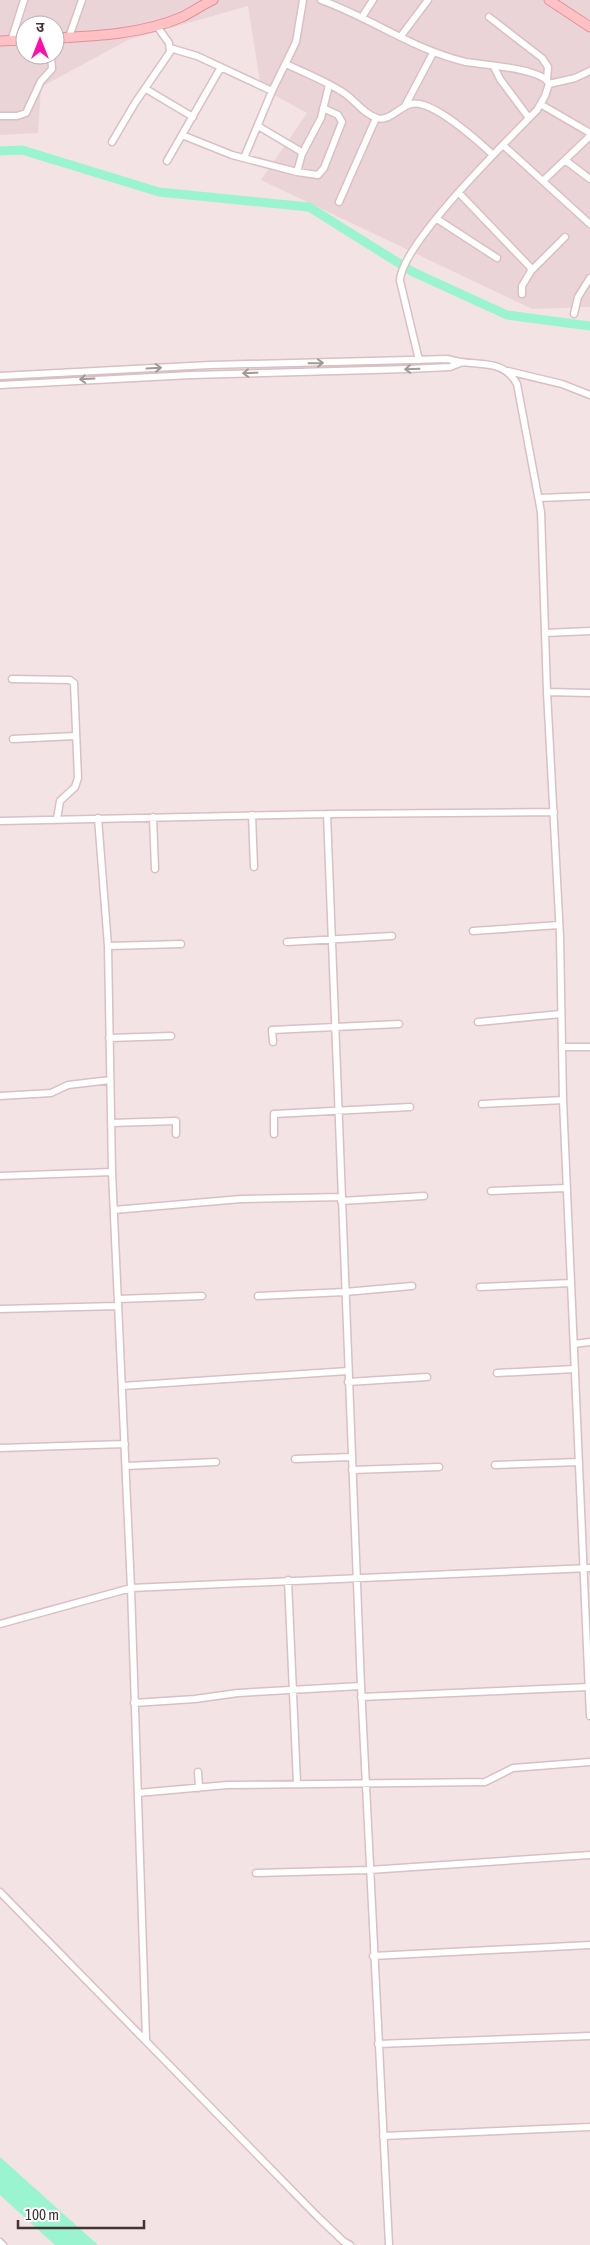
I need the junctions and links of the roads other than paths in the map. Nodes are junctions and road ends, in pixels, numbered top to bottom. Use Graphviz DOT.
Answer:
graph roads {
  1 [pos="24,0"];
  2 [pos="82,0"];
  3 [pos="213,0"];
  4 [pos="303,0"];
  5 [pos="321,0"];
  6 [pos="372,0"];
  7 [pos="428,0"];
  8 [pos="550,0"];
  9 [pos="362,17"];
  10 [pos="489,17"];
  11 [pos="156,25"];
  12 [pos="590,27"];
  13 [pos="401,36"];
  14 [pos="65,37"];
  15 [pos="69,37"];
  16 [pos="0,41"];
  17 [pos="10,41"];
  18 [pos="15,41"];
  19 [pos="170,48"];
  20 [pos="433,53"];
  21 [pos="286,64"];
  22 [pos="52,65"];
  23 [pos="221,67"];
  24 [pos="494,67"];
  25 [pos="590,71"];
  26 [pos="548,82"];
  27 [pos="329,85"];
  28 [pos="146,89"];
  29 [pos="272,91"];
  30 [pos="542,105"];
  31 [pos="405,106"];
  32 [pos="324,108"];
  33 [pos="0,116"];
  34 [pos="193,117"];
  35 [pos="376,118"];
  36 [pos="529,118"];
  37 [pos="258,126"];
  38 [pos="182,135"];
  39 [pos="590,135"];
  40 [pos="112,142"];
  41 [pos="503,145"];
  42 [pos="302,154"];
  43 [pos="493,155"];
  44 [pos="244,158"];
  45 [pos="565,160"];
  46 [pos="167,161"];
  47 [pos="297,172"];
  48 [pos="590,179"];
  49 [pos="543,181"];
  50 [pos="459,193"];
  51 [pos="338,202"];
  52 [pos="437,218"];
  53 [pos="590,224"];
  54 [pos="564,236"];
  55 [pos="497,258"];
  56 [pos="531,271"];
  57 [pos="590,278"];
  58 [pos="522,294"];
  59 [pos="574,314"];
  60 [pos="419,360"];
  61 [pos="460,363"];
  62 [pos="508,371"];
  63 [pos="0,376"];
  64 [pos="0,385"];
  65 [pos="590,395"];
  66 [pos="590,496"];
  67 [pos="538,498"];
  68 [pos="590,631"];
  69 [pos="545,633"];
  70 [pos="12,679"];
  71 [pos="547,692"];
  72 [pos="590,693"];
  73 [pos="75,736"];
  74 [pos="13,739"];
  75 [pos="554,812"];
  76 [pos="326,814"];
  77 [pos="252,815"];
  78 [pos="153,817"];
  79 [pos="98,818"];
  80 [pos="57,819"];
  81 [pos="0,821"];
  82 [pos="254,867"];
  83 [pos="155,869"];
  84 [pos="560,925"];
  85 [pos="472,931"];
  86 [pos="392,936"];
  87 [pos="331,940"];
  88 [pos="287,942"];
  89 [pos="181,944"];
  90 [pos="108,946"];
  91 [pos="561,1014"];
  92 [pos="478,1022"];
  93 [pos="399,1024"];
  94 [pos="335,1027"];
  95 [pos="171,1036"];
  96 [pos="110,1038"];
  97 [pos="273,1042"];
  98 [pos="590,1046"];
  99 [pos="562,1048"];
  100 [pos="110,1080"];
  101 [pos="0,1096"];
  102 [pos="563,1100"];
  103 [pos="482,1104"];
  104 [pos="410,1107"];
  105 [pos="338,1111"];
  106 [pos="111,1123"];
  107 [pos="176,1134"];
  108 [pos="274,1134"];
  109 [pos="112,1172"];
  110 [pos="0,1176"];
  111 [pos="567,1188"];
  112 [pos="491,1191"];
  113 [pos="424,1196"];
  114 [pos="341,1199"];
  115 [pos="114,1210"];
  116 [pos="571,1283"];
  117 [pos="412,1286"];
  118 [pos="480,1287"];
  119 [pos="345,1292"];
  120 [pos="202,1296"];
  121 [pos="258,1296"];
  122 [pos="118,1303"];
  123 [pos="0,1309"];
  124 [pos="590,1342"];
  125 [pos="574,1344"];
  126 [pos="574,1369"];
  127 [pos="348,1371"];
  128 [pos="497,1373"];
  129 [pos="427,1377"];
  130 [pos="348,1382"];
  131 [pos="122,1386"];
  132 [pos="125,1444"];
  133 [pos="0,1448"];
  134 [pos="351,1457"];
  135 [pos="295,1459"];
  136 [pos="216,1462"];
  137 [pos="578,1462"];
  138 [pos="495,1465"];
  139 [pos="126,1466"];
  140 [pos="439,1467"];
  141 [pos="352,1470"];
  142 [pos="586,1568"];
  143 [pos="358,1578"];
  144 [pos="288,1580"];
  145 [pos="131,1588"];
  146 [pos="0,1624"];
  147 [pos="360,1686"];
  148 [pos="589,1687"];
  149 [pos="292,1690"];
  150 [pos="361,1697"];
  151 [pos="134,1703"];
  152 [pos="590,1716"];
  153 [pos="590,1762"];
  154 [pos="198,1772"];
  155 [pos="296,1783"];
  156 [pos="365,1784"];
  157 [pos="199,1788"];
  158 [pos="138,1793"];
  159 [pos="590,1855"];
  160 [pos="368,1870"];
  161 [pos="256,1873"];
  162 [pos="0,1892"];
  163 [pos="590,1945"];
  164 [pos="373,1956"];
  165 [pos="590,2036"];
  166 [pos="146,2039"];
  167 [pos="378,2044"];
  168 [pos="590,2126"];
  169 [pos="383,2136"];
  170 [pos="0,2242"];
  171 [pos="3,2245"];
  172 [pos="350,2245"];
  173 [pos="389,2245"];
  1 -- 17 [label="street"];
  2 -- 15 [label="street"];
  3 -- 11 [label="street"];
  4 -- 21 [label="street"];
  5 -- 9 [label="street"];
  6 -- 9 [label="street"];
  7 -- 13 [label="street"];
  8 -- 12 [label="street"];
  9 -- 13 [label="street"];
  10 -- 26 [label="street"];
  11 -- 15 [label="street"];
  11 -- 19 [label="street"];
  13 -- 20 [label="street"];
  14 -- 15 [label="street"];
  16 -- 17 [label="street"];
  17 -- 18 [label="street"];
  19 -- 23 [label="street"];
  19 -- 28 [label="street"];
  20 -- 24 [label="street"];
  20 -- 31 [label="street"];
  21 -- 27 [label="street"];
  21 -- 29 [label="street"];
  22 -- 33 [label="street"];
  23 -- 29 [label="street"];
  23 -- 34 [label="street"];
  24 -- 26 [label="street"];
  24 -- 36 [label="street"];
  25 -- 26 [label="street"];
  26 -- 30 [label="street"];
  27 -- 32 [label="street"];
  27 -- 35 [label="street"];
  28 -- 34 [label="street"];
  28 -- 40 [label="street"];
  29 -- 37 [label="street"];
  30 -- 36 [label="street"];
  30 -- 39 [label="street"];
  31 -- 35 [label="street"];
  31 -- 43 [label="street"];
  32 -- 42 [label="street"];
  32 -- 47 [label="street"];
  34 -- 38 [label="street"];
  35 -- 51 [label="street"];
  36 -- 41 [label="street"];
  37 -- 42 [label="street"];
  37 -- 44 [label="street"];
  38 -- 44 [label="street"];
  38 -- 46 [label="street"];
  39 -- 45 [label="street"];
  41 -- 43 [label="street"];
  41 -- 49 [label="street"];
  42 -- 47 [label="street"];
  43 -- 50 [label="street"];
  44 -- 47 [label="street"];
  45 -- 48 [label="street"];
  45 -- 49 [label="street"];
  49 -- 53 [label="street"];
  50 -- 52 [label="street"];
  50 -- 56 [label="street"];
  52 -- 55 [label="street"];
  52 -- 60 [label="street"];
  54 -- 56 [label="street"];
  56 -- 58 [label="street"];
  57 -- 59 [label="street"];
  60 -- 61 [label="street"];
  63 -- 60 [label="street, one-way"];
  61 -- 62 [label="street"];
  61 -- 64 [label="street, one-way"];
  62 -- 65 [label="street"];
  62 -- 67 [label="street"];
  66 -- 67 [label="street"];
  67 -- 69 [label="street"];
  68 -- 69 [label="street"];
  69 -- 71 [label="street"];
  70 -- 73 [label="street"];
  71 -- 72 [label="street"];
  71 -- 75 [label="street"];
  73 -- 74 [label="street"];
  73 -- 80 [label="street"];
  75 -- 76 [label="street"];
  75 -- 84 [label="street"];
  76 -- 77 [label="street"];
  76 -- 87 [label="street"];
  77 -- 78 [label="street"];
  77 -- 82 [label="street"];
  78 -- 79 [label="street"];
  78 -- 83 [label="street"];
  79 -- 80 [label="street"];
  79 -- 90 [label="street"];
  80 -- 81 [label="street"];
  84 -- 85 [label="street"];
  84 -- 91 [label="street"];
  86 -- 87 [label="street"];
  87 -- 88 [label="street"];
  87 -- 94 [label="street"];
  89 -- 90 [label="street"];
  90 -- 96 [label="street"];
  91 -- 92 [label="street"];
  91 -- 99 [label="street"];
  93 -- 94 [label="street"];
  94 -- 97 [label="street"];
  94 -- 105 [label="street"];
  95 -- 96 [label="street"];
  96 -- 100 [label="street"];
  98 -- 99 [label="street"];
  99 -- 102 [label="street"];
  100 -- 101 [label="street"];
  100 -- 106 [label="street"];
  102 -- 103 [label="street"];
  102 -- 111 [label="street"];
  104 -- 105 [label="street"];
  105 -- 108 [label="street"];
  105 -- 114 [label="street"];
  106 -- 107 [label="street"];
  106 -- 109 [label="street"];
  109 -- 110 [label="street"];
  109 -- 115 [label="street"];
  111 -- 112 [label="street"];
  111 -- 116 [label="street"];
  113 -- 114 [label="street"];
  114 -- 115 [label="street"];
  114 -- 119 [label="street"];
  115 -- 122 [label="street"];
  116 -- 118 [label="street"];
  116 -- 125 [label="street"];
  117 -- 119 [label="street"];
  119 -- 121 [label="street"];
  119 -- 127 [label="street"];
  120 -- 122 [label="street"];
  122 -- 123 [label="street"];
  122 -- 131 [label="street"];
  124 -- 125 [label="street"];
  125 -- 126 [label="street"];
  126 -- 128 [label="street"];
  126 -- 137 [label="street"];
  127 -- 130 [label="street"];
  127 -- 131 [label="street"];
  129 -- 130 [label="street"];
  130 -- 134 [label="street"];
  131 -- 132 [label="street"];
  132 -- 133 [label="street"];
  132 -- 139 [label="street"];
  134 -- 135 [label="street"];
  134 -- 141 [label="street"];
  136 -- 139 [label="street"];
  137 -- 138 [label="street"];
  137 -- 142 [label="street"];
  139 -- 145 [label="street"];
  140 -- 141 [label="street"];
  141 -- 143 [label="street"];
  142 -- 143 [label="street"];
  142 -- 148 [label="street"];
  143 -- 144 [label="street"];
  143 -- 147 [label="street"];
  144 -- 145 [label="street"];
  144 -- 149 [label="street"];
  145 -- 146 [label="street"];
  145 -- 151 [label="street"];
  147 -- 149 [label="street"];
  147 -- 150 [label="street"];
  148 -- 150 [label="street"];
  148 -- 152 [label="street"];
  149 -- 151 [label="street"];
  149 -- 155 [label="street"];
  150 -- 156 [label="street"];
  151 -- 158 [label="street"];
  153 -- 156 [label="street"];
  154 -- 157 [label="street"];
  155 -- 156 [label="street"];
  155 -- 157 [label="street"];
  156 -- 160 [label="street"];
  157 -- 158 [label="street"];
  158 -- 166 [label="street"];
  159 -- 160 [label="street"];
  160 -- 161 [label="street"];
  160 -- 164 [label="street"];
  162 -- 166 [label="street"];
  163 -- 164 [label="street"];
  164 -- 167 [label="street"];
  165 -- 167 [label="street"];
  166 -- 172 [label="street"];
  167 -- 169 [label="street"];
  168 -- 169 [label="street"];
  169 -- 173 [label="street"];
  170 -- 171 [label="street"];
}
